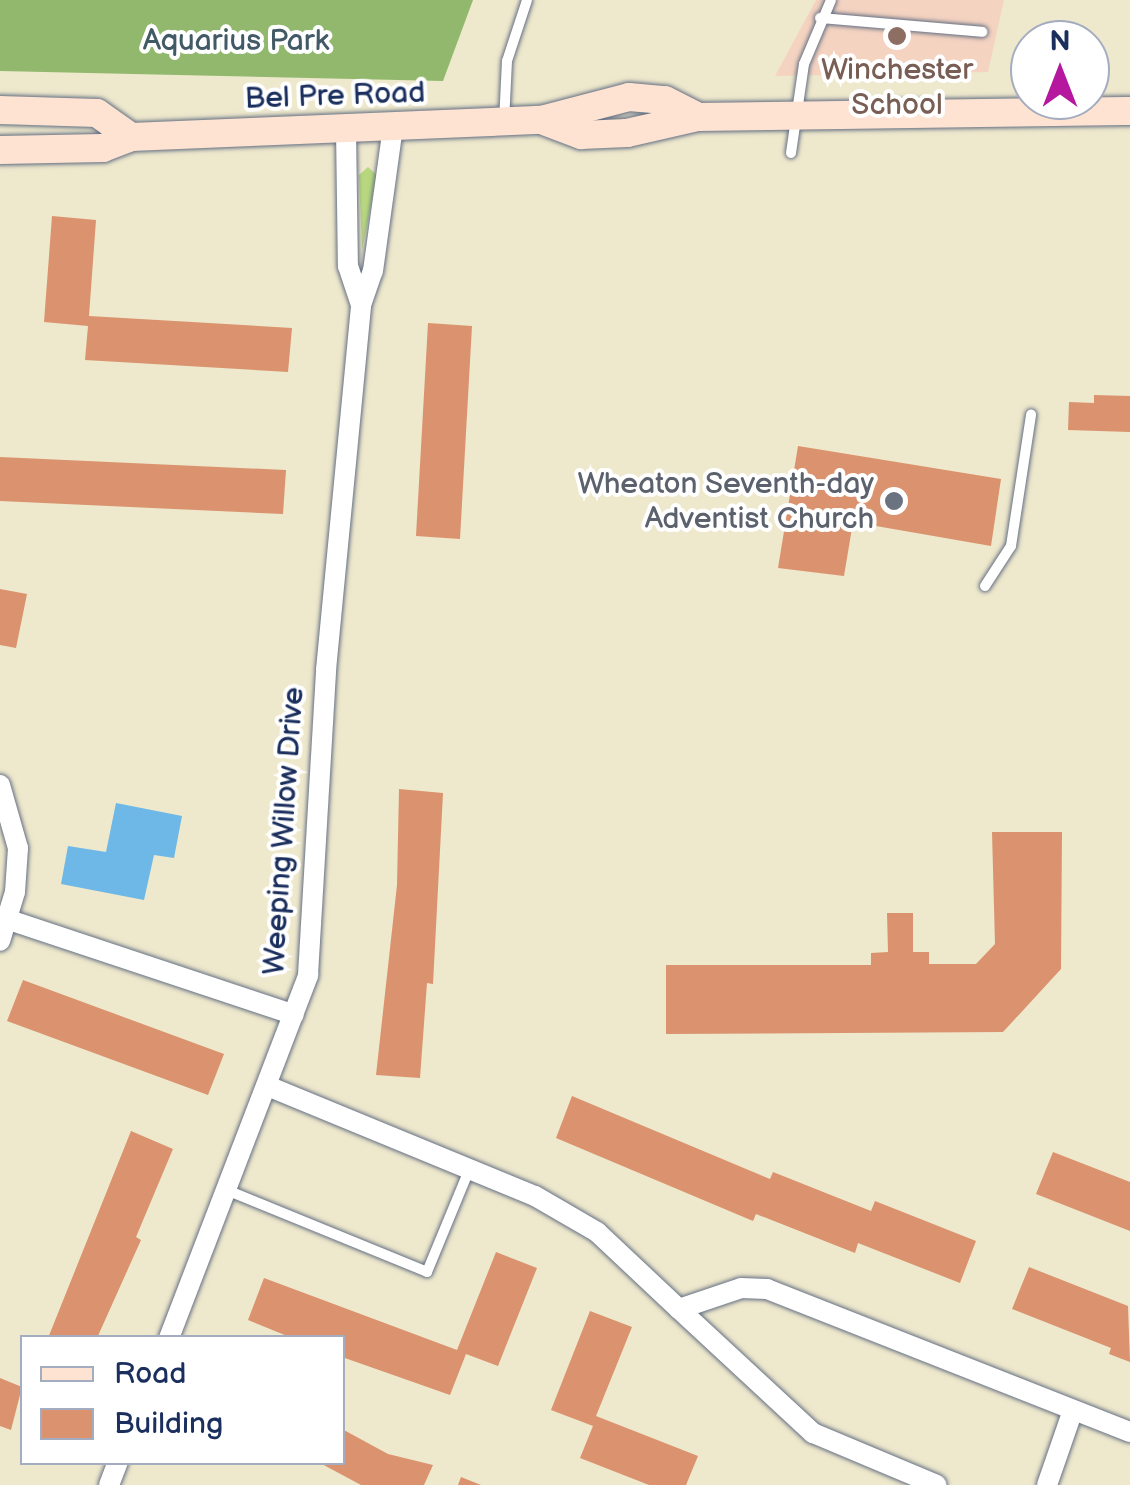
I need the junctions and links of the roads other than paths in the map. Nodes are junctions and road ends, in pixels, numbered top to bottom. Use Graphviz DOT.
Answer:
graph roads {
  1 [pos="527,0"];
  2 [pos="832,0"];
  3 [pos="820,18"];
  4 [pos="982,32"];
  5 [pos="0,110"];
  6 [pos="1130,111"];
  7 [pos="795,117"];
  8 [pos="504,123"];
  9 [pos="393,126"];
  10 [pos="346,129"];
  11 [pos="130,137"];
  12 [pos="0,150"];
  13 [pos="791,154"];
  14 [pos="361,305"];
  15 [pos="1031,414"];
  16 [pos="985,586"];
  17 [pos="0,785"];
  18 [pos="9,920"];
  19 [pos="0,941"];
  20 [pos="294,1015"];
  21 [pos="270,1087"];
  22 [pos="470,1168"];
  23 [pos="229,1191"];
  24 [pos="679,1309"];
  25 [pos="170,1335"];
  26 [pos="1073,1410"];
  27 [pos="1130,1432"];
  28 [pos="937,1485"];
  29 [pos="1047,1485"];
  1 -- 8 [label="lane"];
  2 -- 3 [label="lane"];
  3 -- 4 [label="lane"];
  3 -- 7 [label="lane"];
  5 -- 11 [label="main road"];
  6 -- 7 [label="main road, Bel Pre Road"];
  7 -- 8 [label="main road, Bel Pre Road"];
  7 -- 13 [label="lane"];
  8 -- 9 [label="main road, Bel Pre Road"];
  9 -- 10 [label="main road, Bel Pre Road"];
  9 -- 14 [label="street, Weeping Willow Drive"];
  10 -- 11 [label="main road, Bel Pre Road"];
  10 -- 14 [label="street, Weeping Willow Drive"];
  11 -- 12 [label="main road, Bel Pre Road"];
  14 -- 20 [label="street, Weeping Willow Drive"];
  15 -- 16 [label="lane"];
  17 -- 18 [label="street"];
  18 -- 19 [label="street"];
  18 -- 20 [label="street"];
  20 -- 21 [label="street, Weeping Willow Drive"];
  21 -- 22 [label="street"];
  21 -- 23 [label="street, Weeping Willow Drive"];
  22 -- 23 [label="lane"];
  22 -- 24 [label="street"];
  23 -- 25 [label="street, Weeping Willow Drive"];
  24 -- 26 [label="street"];
  24 -- 28 [label="street"];
  26 -- 27 [label="street"];
  26 -- 29 [label="street"];
}
